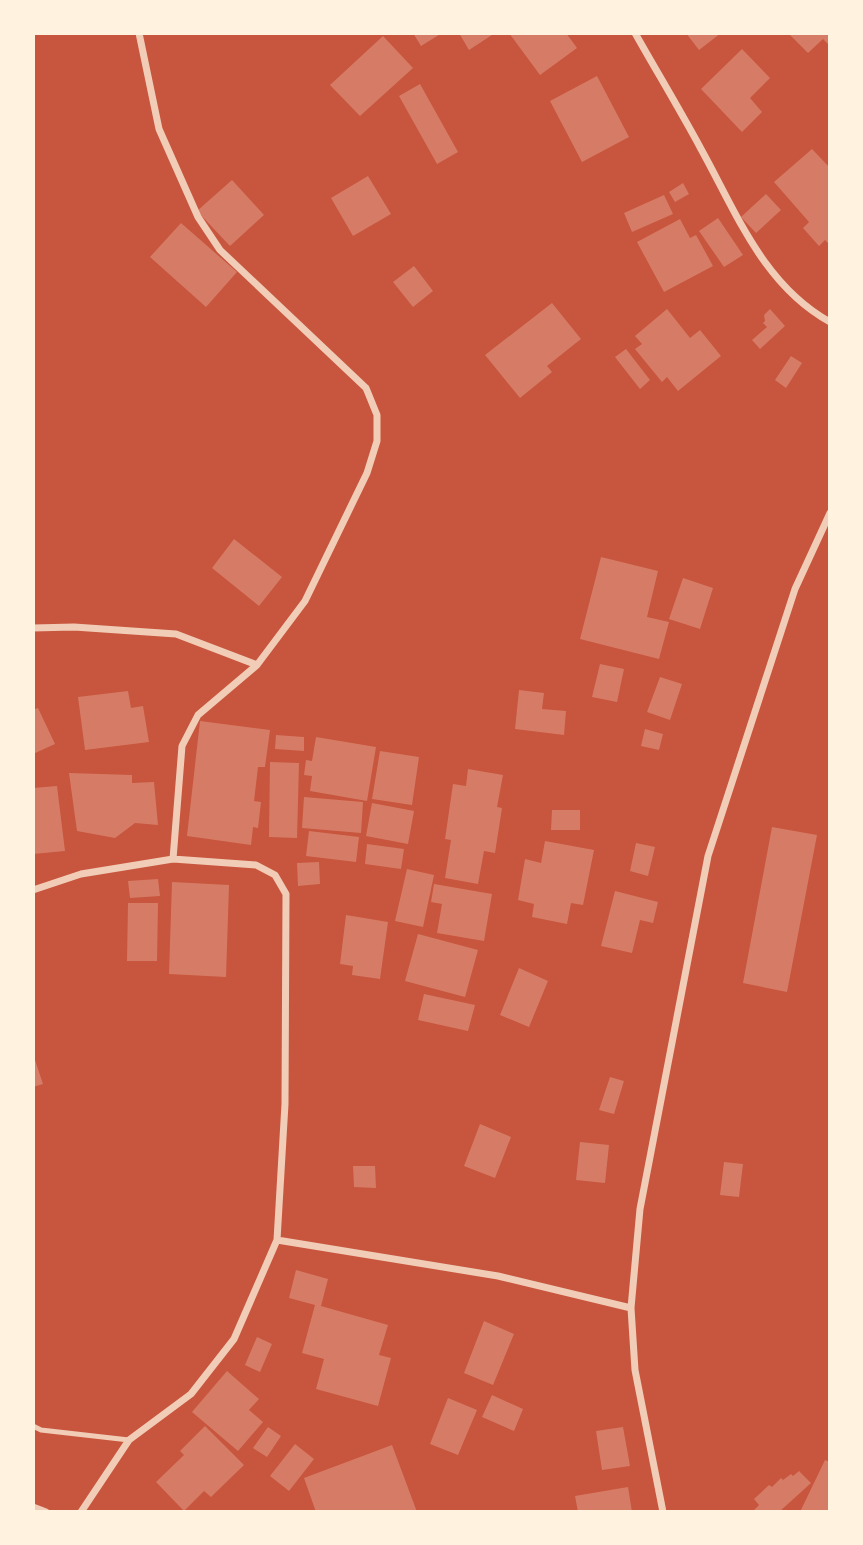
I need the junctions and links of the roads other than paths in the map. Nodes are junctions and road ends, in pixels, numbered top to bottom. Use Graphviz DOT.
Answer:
graph roads {
  1 [pos="139,33"];
  2 [pos="635,33"];
  3 [pos="830,322"];
  4 [pos="830,513"];
  5 [pos="33,628"];
  6 [pos="257,665"];
  7 [pos="173,859"];
  8 [pos="33,890"];
  9 [pos="277,1240"];
  10 [pos="631,1308"];
  11 [pos="33,1426"];
  12 [pos="129,1440"];
  13 [pos="33,1507"];
  14 [pos="46,1512"];
  15 [pos="81,1512"];
  16 [pos="663,1512"];
  1 -- 6 [label="street"];
  2 -- 3 [label="street"];
  4 -- 10 [label="street"];
  5 -- 6 [label="street"];
  6 -- 7 [label="street"];
  7 -- 8 [label="street"];
  7 -- 9 [label="street"];
  9 -- 10 [label="street"];
  9 -- 12 [label="street"];
  10 -- 16 [label="street"];
  11 -- 12 [label="lane"];
  12 -- 15 [label="street"];
  13 -- 14 [label="street"];
}
